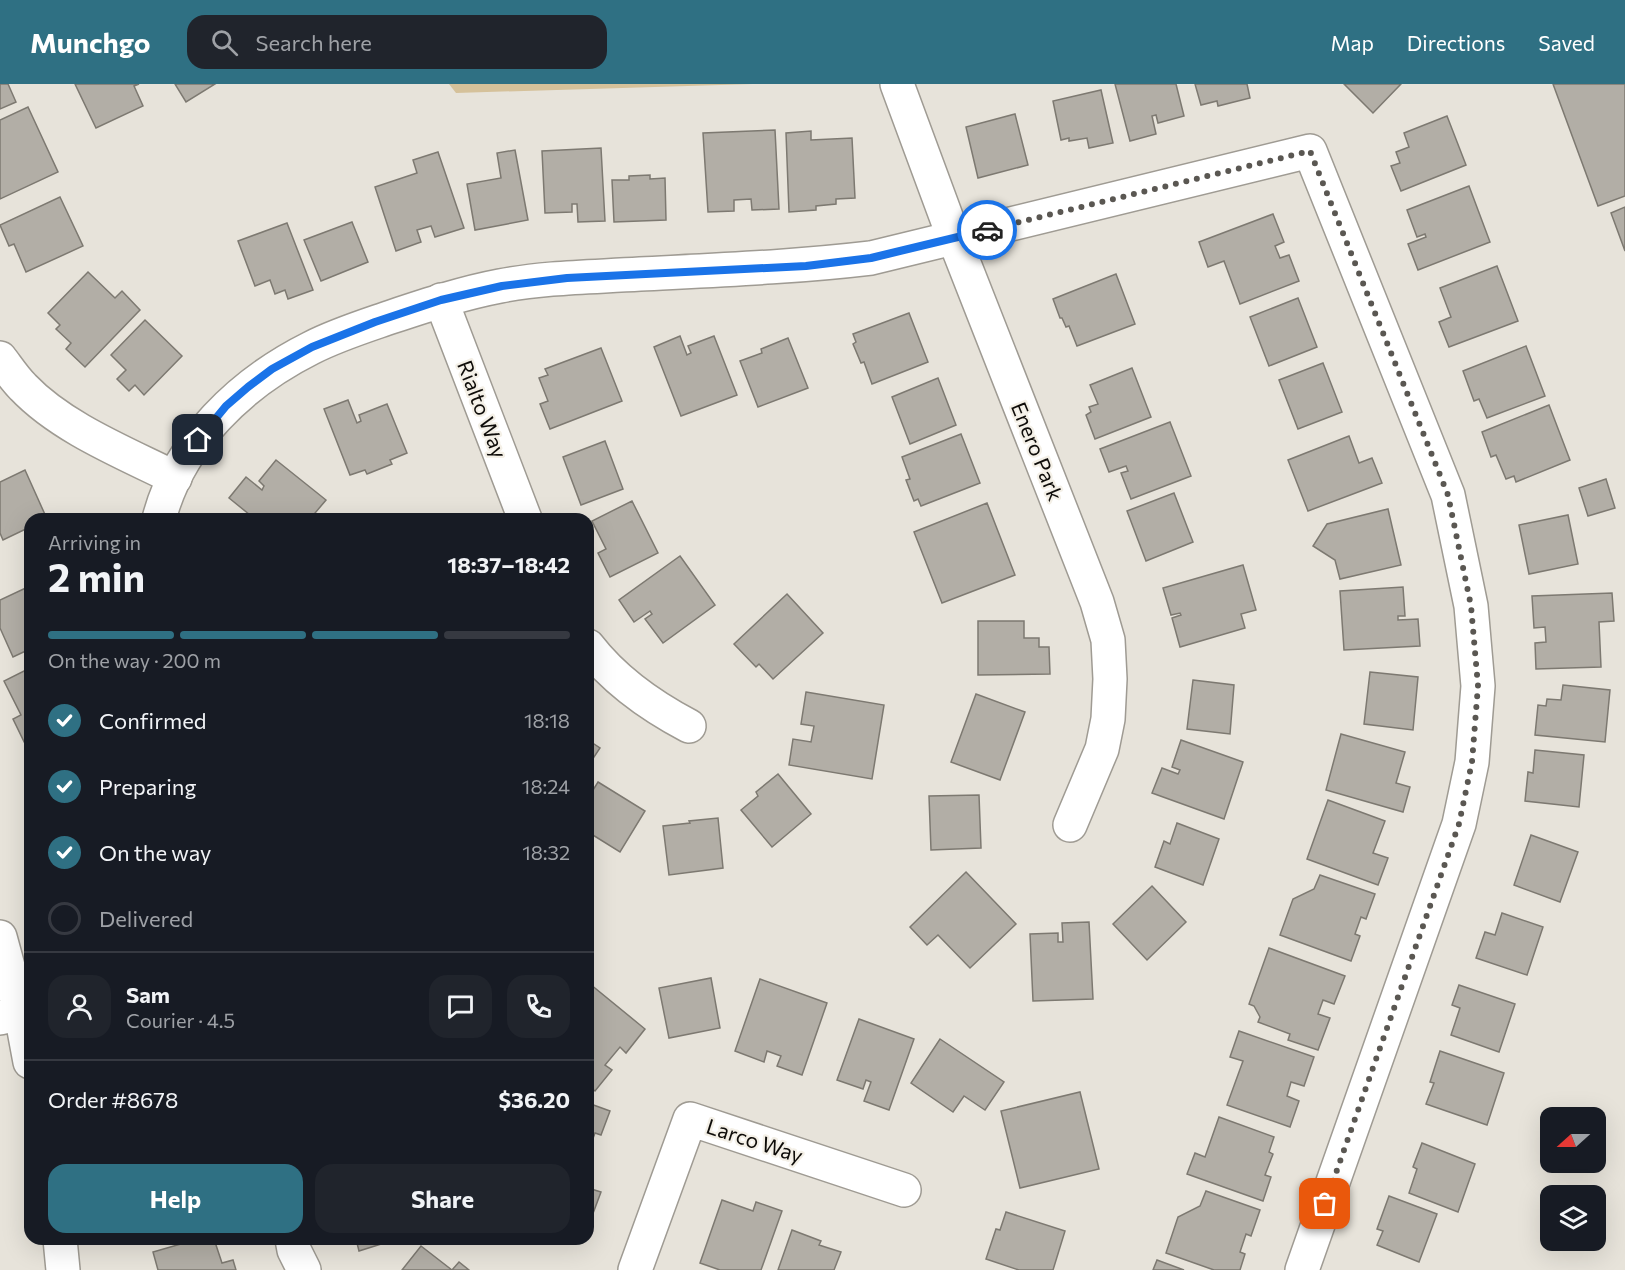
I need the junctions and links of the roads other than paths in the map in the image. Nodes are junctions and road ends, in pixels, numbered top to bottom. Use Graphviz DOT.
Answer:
graph roads {
  1 [pos="897,84"];
  2 [pos="954,238"];
  3 [pos="441,300"];
  4 [pos="0,358"];
  5 [pos="175,478"];
  6 [pos="160,513"];
  7 [pos="523,513"];
  8 [pos="594,652"];
  9 [pos="689,726"];
  10 [pos="1070,825"];
  11 [pos="0,937"];
  12 [pos="17,1014"];
  13 [pos="24,1040"];
  14 [pos="904,1190"];
  15 [pos="61,1245"];
  16 [pos="293,1245"];
  17 [pos="63,1270"];
  18 [pos="304,1270"];
  19 [pos="635,1270"];
  20 [pos="1302,1270"];
  1 -- 2 [label="street, Enero Park"];
  2 -- 3 [label="street"];
  2 -- 10 [label="street, Enero Park"];
  2 -- 20 [label="street"];
  3 -- 5 [label="street"];
  3 -- 7 [label="street, Rialto Way"];
  4 -- 5 [label="street"];
  5 -- 6 [label="street"];
  8 -- 9 [label="street"];
  11 -- 12 [label="street"];
  12 -- 13 [label="street"];
  14 -- 19 [label="street, Larco Way"];
  15 -- 17 [label="street"];
  16 -- 18 [label="street"];
}
